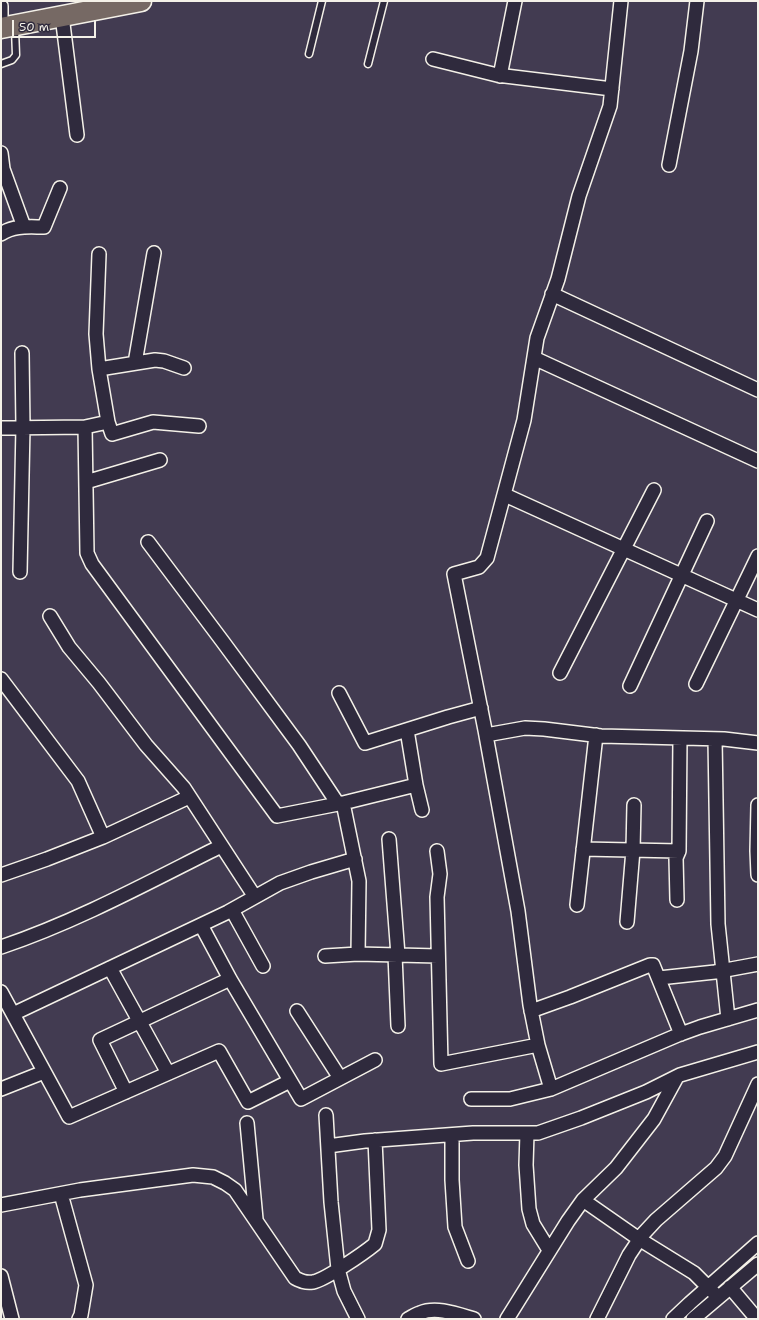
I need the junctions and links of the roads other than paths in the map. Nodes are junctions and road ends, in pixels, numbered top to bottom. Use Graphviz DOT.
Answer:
graph roads {
  1 [pos="77,1"];
  2 [pos="141,1"];
  3 [pos="322,1"];
  4 [pos="384,1"];
  5 [pos="515,1"];
  6 [pos="621,1"];
  7 [pos="697,1"];
  8 [pos="1,6"];
  9 [pos="62,16"];
  10 [pos="4,21"];
  11 [pos="309,54"];
  12 [pos="433,58"];
  13 [pos="1,64"];
  14 [pos="368,64"];
  15 [pos="500,76"];
  16 [pos="612,89"];
  17 [pos="77,135"];
  18 [pos="1,153"];
  19 [pos="669,165"];
  20 [pos="60,188"];
  21 [pos="24,227"];
  22 [pos="1,234"];
  23 [pos="154,253"];
  24 [pos="99,254"];
  25 [pos="552,294"];
  26 [pos="22,353"];
  27 [pos="534,358"];
  28 [pos="135,363"];
  29 [pos="184,368"];
  30 [pos="99,369"];
  31 [pos="758,390"];
  32 [pos="108,422"];
  33 [pos="199,426"];
  34 [pos="23,427"];
  35 [pos="85,427"];
  36 [pos="1,428"];
  37 [pos="160,460"];
  38 [pos="758,461"];
  39 [pos="86,482"];
  40 [pos="654,490"];
  41 [pos="505,495"];
  42 [pos="706,521"];
  43 [pos="148,542"];
  44 [pos="624,548"];
  45 [pos="758,556"];
  46 [pos="20,572"];
  47 [pos="682,575"];
  48 [pos="736,600"];
  49 [pos="758,610"];
  50 [pos="50,616"];
  51 [pos="560,673"];
  52 [pos="1,679"];
  53 [pos="696,684"];
  54 [pos="630,686"];
  55 [pos="339,693"];
  56 [pos="481,708"];
  57 [pos="407,730"];
  58 [pos="596,735"];
  59 [pos="486,736"];
  60 [pos="680,738"];
  61 [pos="715,739"];
  62 [pos="758,743"];
  63 [pos="416,785"];
  64 [pos="189,797"];
  65 [pos="341,804"];
  66 [pos="634,805"];
  67 [pos="758,805"];
  68 [pos="422,810"];
  69 [pos="103,837"];
  70 [pos="390,839"];
  71 [pos="221,846"];
  72 [pos="583,849"];
  73 [pos="633,850"];
  74 [pos="437,851"];
  75 [pos="679,851"];
  76 [pos="757,851"];
  77 [pos="355,859"];
  78 [pos="1,875"];
  79 [pos="758,875"];
  80 [pos="255,897"];
  81 [pos="677,900"];
  82 [pos="577,905"];
  83 [pos="232,910"];
  84 [pos="627,922"];
  85 [pos="201,925"];
  86 [pos="1,947"];
  87 [pos="358,954"];
  88 [pos="396,955"];
  89 [pos="325,956"];
  90 [pos="438,956"];
  91 [pos="758,964"];
  92 [pos="263,966"];
  93 [pos="110,968"];
  94 [pos="722,971"];
  95 [pos="659,978"];
  96 [pos="230,979"];
  97 [pos="1,992"];
  98 [pos="758,1010"];
  99 [pos="297,1011"];
  100 [pos="531,1011"];
  101 [pos="13,1014"];
  102 [pos="728,1019"];
  103 [pos="141,1021"];
  104 [pos="398,1026"];
  105 [pos="681,1034"];
  106 [pos="538,1045"];
  107 [pos="758,1052"];
  108 [pos="375,1060"];
  109 [pos="44,1072"];
  110 [pos="168,1073"];
  111 [pos="676,1077"];
  112 [pos="340,1078"];
  113 [pos="290,1081"];
  114 [pos="758,1084"];
  115 [pos="1,1089"];
  116 [pos="551,1089"];
  117 [pos="126,1092"];
  118 [pos="471,1099"];
  119 [pos="326,1115"];
  120 [pos="247,1124"];
  121 [pos="527,1133"];
  122 [pos="452,1135"];
  123 [pos="375,1140"];
  124 [pos="328,1146"];
  125 [pos="61,1194"];
  126 [pos="583,1200"];
  127 [pos="1,1205"];
  128 [pos="256,1221"];
  129 [pos="639,1239"];
  130 [pos="758,1243"];
  131 [pos="549,1250"];
  132 [pos="468,1261"];
  133 [pos="758,1264"];
  134 [pos="338,1269"];
  135 [pos="1,1276"];
  136 [pos="708,1287"];
  137 [pos="730,1287"];
  138 [pos="718,1297"];
  139 [pos="12,1319"];
  140 [pos="79,1319"];
  141 [pos="358,1319"];
  142 [pos="408,1319"];
  143 [pos="474,1319"];
  144 [pos="507,1319"];
  145 [pos="598,1319"];
  146 [pos="673,1319"];
  147 [pos="693,1319"];
  148 [pos="757,1319"];
  1 -- 10 [label="main road"];
  2 -- 9 [label="main road"];
  3 -- 11 [label="lane"];
  4 -- 14 [label="lane"];
  5 -- 15 [label="street"];
  6 -- 16 [label="street"];
  7 -- 19 [label="street"];
  8 -- 10 [label="street"];
  9 -- 10 [label="main road"];
  9 -- 17 [label="street"];
  10 -- 13 [label="lane"];
  12 -- 15 [label="street"];
  15 -- 16 [label="street"];
  16 -- 25 [label="street"];
  18 -- 21 [label="street"];
  20 -- 21 [label="street"];
  21 -- 22 [label="street"];
  23 -- 28 [label="street"];
  24 -- 30 [label="street"];
  25 -- 27 [label="street"];
  25 -- 31 [label="street"];
  26 -- 34 [label="street"];
  27 -- 38 [label="street"];
  27 -- 41 [label="street"];
  28 -- 29 [label="street"];
  28 -- 30 [label="street"];
  30 -- 32 [label="street"];
  32 -- 33 [label="street"];
  32 -- 35 [label="street"];
  34 -- 35 [label="street"];
  34 -- 36 [label="street"];
  34 -- 46 [label="street"];
  35 -- 39 [label="street"];
  37 -- 39 [label="street"];
  39 -- 65 [label="street"];
  40 -- 44 [label="street"];
  41 -- 44 [label="street"];
  41 -- 56 [label="street"];
  42 -- 47 [label="street"];
  43 -- 65 [label="street"];
  44 -- 47 [label="street"];
  44 -- 51 [label="street"];
  45 -- 48 [label="street"];
  47 -- 48 [label="street"];
  47 -- 54 [label="street"];
  48 -- 49 [label="street"];
  48 -- 53 [label="street"];
  50 -- 64 [label="street"];
  52 -- 69 [label="street"];
  55 -- 57 [label="street"];
  56 -- 57 [label="street"];
  56 -- 59 [label="street"];
  57 -- 63 [label="street"];
  58 -- 59 [label="street"];
  58 -- 60 [label="street"];
  58 -- 72 [label="street"];
  59 -- 100 [label="street"];
  60 -- 61 [label="street"];
  60 -- 75 [label="street"];
  61 -- 62 [label="street"];
  61 -- 94 [label="street"];
  63 -- 65 [label="street"];
  63 -- 68 [label="street"];
  64 -- 69 [label="street"];
  64 -- 71 [label="street"];
  65 -- 77 [label="street"];
  66 -- 73 [label="street"];
  67 -- 76 [label="street"];
  69 -- 78 [label="street"];
  70 -- 88 [label="street"];
  71 -- 80 [label="street"];
  71 -- 86 [label="street"];
  72 -- 73 [label="street"];
  72 -- 82 [label="street"];
  73 -- 75 [label="street"];
  73 -- 84 [label="street"];
  74 -- 90 [label="street"];
  75 -- 81 [label="street"];
  76 -- 79 [label="street"];
  77 -- 80 [label="street"];
  77 -- 87 [label="street"];
  80 -- 83 [label="street"];
  83 -- 85 [label="street"];
  83 -- 92 [label="street"];
  85 -- 93 [label="street"];
  85 -- 96 [label="street"];
  87 -- 88 [label="street"];
  87 -- 89 [label="street"];
  88 -- 90 [label="street"];
  88 -- 104 [label="street"];
  90 -- 106 [label="street"];
  91 -- 94 [label="street"];
  93 -- 101 [label="street"];
  93 -- 103 [label="street"];
  94 -- 95 [label="street"];
  94 -- 102 [label="street"];
  95 -- 100 [label="street"];
  95 -- 105 [label="street"];
  96 -- 103 [label="street"];
  96 -- 113 [label="street"];
  97 -- 101 [label="street"];
  98 -- 102 [label="street"];
  99 -- 112 [label="street"];
  100 -- 106 [label="street"];
  101 -- 109 [label="street"];
  102 -- 105 [label="street"];
  103 -- 110 [label="street"];
  103 -- 117 [label="street"];
  105 -- 116 [label="street"];
  106 -- 116 [label="street"];
  107 -- 111 [label="street"];
  108 -- 112 [label="street"];
  109 -- 115 [label="street"];
  109 -- 117 [label="street"];
  110 -- 113 [label="street"];
  110 -- 117 [label="street"];
  111 -- 121 [label="street"];
  111 -- 126 [label="street"];
  112 -- 113 [label="street"];
  114 -- 129 [label="street"];
  116 -- 118 [label="street"];
  119 -- 124 [label="street"];
  120 -- 128 [label="street"];
  121 -- 122 [label="street"];
  121 -- 131 [label="street"];
  122 -- 123 [label="street"];
  122 -- 132 [label="street"];
  123 -- 124 [label="street"];
  123 -- 134 [label="street"];
  124 -- 134 [label="street"];
  125 -- 127 [label="street"];
  125 -- 128 [label="street"];
  125 -- 140 [label="street"];
  126 -- 129 [label="street"];
  126 -- 131 [label="street"];
  128 -- 134 [label="street"];
  129 -- 136 [label="street"];
  129 -- 145 [label="street"];
  130 -- 136 [label="street"];
  131 -- 144 [label="street"];
  133 -- 137 [label="street"];
  134 -- 141 [label="street"];
  135 -- 139 [label="street"];
  136 -- 138 [label="street"];
  136 -- 146 [label="street"];
  137 -- 138 [label="street"];
  137 -- 148 [label="street"];
  138 -- 147 [label="street"];
  142 -- 143 [label="street"];
}
